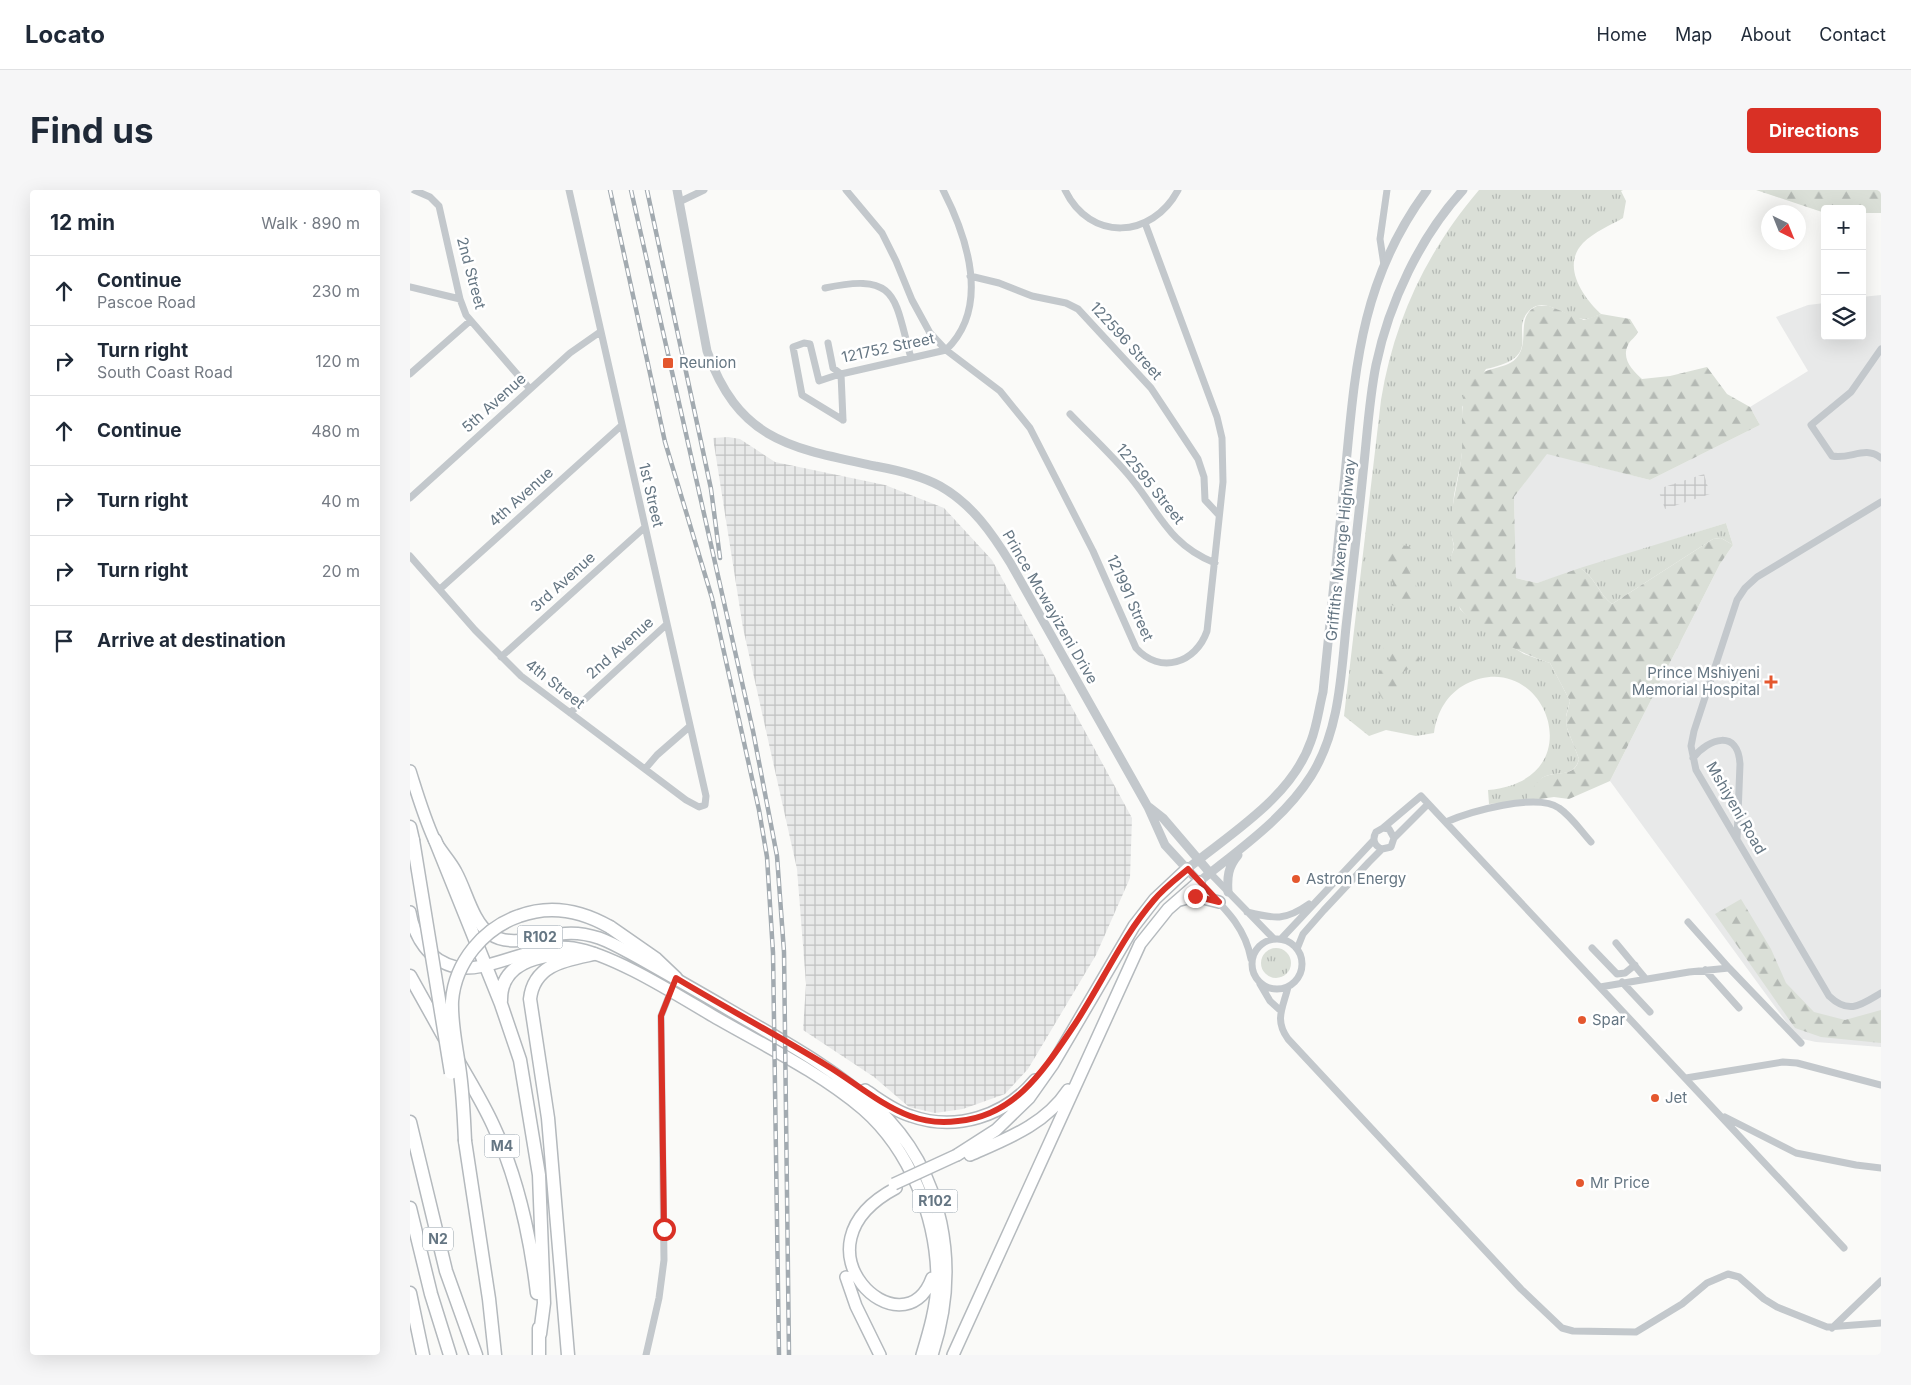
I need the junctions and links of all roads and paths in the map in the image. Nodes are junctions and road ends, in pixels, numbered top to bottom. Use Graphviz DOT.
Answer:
graph roads {
  1 [pos="414,190"];
  2 [pos="569,190"];
  3 [pos="677,190"];
  4 [pos="704,190"];
  5 [pos="846,190"];
  6 [pos="943,190"];
  7 [pos="1065,190"];
  8 [pos="1178,190"];
  9 [pos="1387,190"];
  10 [pos="1427,190"];
  11 [pos="1463,190"];
  12 [pos="679,202"];
  13 [pos="1145,223"];
  14 [pos="1384,265"];
  15 [pos="970,276"];
  16 [pos="410,287"];
  17 [pos="825,288"];
  18 [pos="460,299"];
  19 [pos="470,322"];
  20 [pos="600,332"];
  21 [pos="828,343"];
  22 [pos="1881,349"];
  23 [pos="946,350"];
  24 [pos="912,358"];
  25 [pos="410,374"];
  26 [pos="840,374"];
  27 [pos="530,389"];
  28 [pos="1070,414"];
  29 [pos="622,425"];
  30 [pos="1881,458"];
  31 [pos="410,498"];
  32 [pos="1881,502"];
  33 [pos="1219,515"];
  34 [pos="644,528"];
  35 [pos="410,556"];
  36 [pos="1215,563"];
  37 [pos="440,589"];
  38 [pos="667,624"];
  39 [pos="501,657"];
  40 [pos="570,713"];
  41 [pos="689,727"];
  42 [pos="1693,758"];
  43 [pos="644,768"];
  44 [pos="410,771"];
  45 [pos="1428,804"];
  46 [pos="704,806"];
  47 [pos="1148,807"];
  48 [pos="1446,822"];
  49 [pos="410,827"];
  50 [pos="1383,828"];
  51 [pos="1258,832"];
  52 [pos="1394,838"];
  53 [pos="1737,839"];
  54 [pos="434,840"];
  55 [pos="1373,840"];
  56 [pos="1591,842"];
  57 [pos="1382,849"];
  58 [pos="1199,860"];
  59 [pos="1188,869"];
  60 [pos="1210,873"];
  61 [pos="1199,882"];
  62 [pos="1228,892"];
  63 [pos="1320,896"];
  64 [pos="1219,902"];
  65 [pos="1174,903"];
  66 [pos="410,912"];
  67 [pos="1247,912"];
  68 [pos="1688,922"];
  69 [pos="1277,939"];
  70 [pos="1616,943"];
  71 [pos="1592,948"];
  72 [pos="1297,949"];
  73 [pos="589,952"];
  74 [pos="1251,962"];
  75 [pos="485,965"];
  76 [pos="1635,965"];
  77 [pos="1729,968"];
  78 [pos="1705,970"];
  79 [pos="410,976"];
  80 [pos="676,978"];
  81 [pos="1645,978"];
  82 [pos="1622,982"];
  83 [pos="1259,983"];
  84 [pos="1288,987"];
  85 [pos="1600,987"];
  86 [pos="669,991"];
  87 [pos="1881,993"];
  88 [pos="501,1004"];
  89 [pos="1739,1008"];
  90 [pos="1281,1011"];
  91 [pos="1650,1012"];
  92 [pos="1079,1018"];
  93 [pos="1800,1043"];
  94 [pos="788,1044"];
  95 [pos="520,1060"];
  96 [pos="1082,1068"];
  97 [pos="1686,1078"];
  98 [pos="1881,1085"];
  99 [pos="1720,1115"];
  100 [pos="410,1122"];
  101 [pos="466,1141"];
  102 [pos="957,1158"];
  103 [pos="1881,1168"];
  104 [pos="895,1186"];
  105 [pos="554,1197"];
  106 [pos="410,1208"];
  107 [pos="1844,1248"];
  108 [pos="935,1259"];
  109 [pos="1881,1282"];
  110 [pos="410,1293"];
  111 [pos="870,1308"];
  112 [pos="913,1312"];
  113 [pos="413,1315"];
  114 [pos="1881,1323"];
  115 [pos="1832,1328"];
  116 [pos="540,1334"];
  117 [pos="476,1354"];
  118 [pos="423,1355"];
  119 [pos="450,1355"];
  120 [pos="495,1355"];
  121 [pos="539,1355"];
  122 [pos="568,1355"];
  123 [pos="646,1355"];
  124 [pos="880,1355"];
  125 [pos="922,1355"];
  126 [pos="932,1355"];
  127 [pos="952,1355"];
  1 -- 18 [label="street, 2nd Street"];
  2 -- 20 [label="street, 1st Street"];
  3 -- 12 [label="street, Prince Mcwayizeni Drive"];
  4 -- 12 [label="street"];
  5 -- 23 [label="street, 121991 Street"];
  6 -- 15 [label="street"];
  7 -- 13 [label="street"];
  8 -- 13 [label="street"];
  9 -- 14 [label="street"];
  10 -- 14 [label="street, Griffiths Mxenge Highway"];
  11 -- 51 [label="street, Griffiths Mxenge Highway"];
  12 -- 47 [label="street, Prince Mcwayizeni Drive"];
  13 -- 33 [label="street, 121991 Street"];
  14 -- 58 [label="street, Griffiths Mxenge Highway"];
  15 -- 23 [label="street"];
  15 -- 33 [label="street, 122596 Street"];
  16 -- 18 [label="street"];
  17 -- 24 [label="street"];
  18 -- 19 [label="street, 2nd Street"];
  19 -- 25 [label="street"];
  19 -- 27 [label="street, 2nd Street"];
  20 -- 27 [label="street, 5th Avenue"];
  20 -- 29 [label="street, 1st Street"];
  21 -- 26 [label="street, 121752 Street"];
  22 -- 30 [label="street"];
  23 -- 24 [label="street, 121752 Street"];
  23 -- 36 [label="street, 121991 Street"];
  24 -- 26 [label="street, 121752 Street"];
  26 -- 26 [label="street"];
  27 -- 31 [label="street, 5th Avenue"];
  28 -- 36 [label="street, 122595 Street"];
  29 -- 34 [label="street, 1st Street"];
  29 -- 37 [label="street, 4th Avenue"];
  32 -- 42 [label="street, Mshiyeni Road"];
  33 -- 36 [label="street, 121991 Street"];
  34 -- 38 [label="street, 1st Street"];
  34 -- 39 [label="street, 3rd Avenue"];
  35 -- 37 [label="street, 4th Street"];
  37 -- 39 [label="street, 4th Street"];
  38 -- 40 [label="street, 2nd Avenue"];
  38 -- 41 [label="street, 1st Street"];
  39 -- 40 [label="street, 4th Street"];
  40 -- 43 [label="street, 4th Street"];
  41 -- 43 [label="street"];
  41 -- 46 [label="street, 1st Street"];
  42 -- 53 [label="street, Mshiyeni Road"];
  42 -- 53 [label="street"];
  43 -- 46 [label="street, 4th Street"];
  44 -- 54 [label="main road, R102"];
  45 -- 48 [label="street"];
  45 -- 50 [label="street"];
  45 -- 52 [label="street"];
  47 -- 58 [label="street, Prince Mcwayizeni Drive"];
  47 -- 59 [label="street, Prince Mcwayizeni Drive"];
  48 -- 56 [label="street"];
  48 -- 85 [label="street"];
  49 -- 101 [label="highway, bridge"];
  50 -- 52 [label="street"];
  50 -- 55 [label="street"];
  51 -- 60 [label="street, Griffiths Mxenge Highway"];
  51 -- 62 [label="street"];
  52 -- 57 [label="street"];
  53 -- 87 [label="street, Mshiyeni Road"];
  54 -- 75 [label="highway"];
  54 -- 80 [label="main road, R102"];
  55 -- 57 [label="street"];
  55 -- 63 [label="street"];
  57 -- 72 [label="street"];
  58 -- 59 [label="street, Griffiths Mxenge Highway"];
  58 -- 60 [label="street, Prince Mcwayizeni Drive"];
  59 -- 61 [label="street, Prince Mcwayizeni Drive"];
  59 -- 92 [label="main road"];
  60 -- 61 [label="street, Griffiths Mxenge Highway"];
  60 -- 62 [label="street"];
  61 -- 64 [label="street"];
  61 -- 65 [label="main road"];
  62 -- 67 [label="street"];
  63 -- 67 [label="street"];
  63 -- 69 [label="street"];
  64 -- 65 [label="main road"];
  64 -- 74 [label="street"];
  65 -- 96 [label="main road"];
  66 -- 75 [label="main road, R102"];
  67 -- 69 [label="street"];
  68 -- 77 [label="street"];
  69 -- 72 [label="street"];
  69 -- 74 [label="street"];
  70 -- 76 [label="street"];
  71 -- 76 [label="street"];
  72 -- 84 [label="street"];
  73 -- 75 [label="main road, R102"];
  73 -- 86 [label="main road, R102"];
  73 -- 88 [label="highway"];
  73 -- 105 [label="highway"];
  74 -- 83 [label="street"];
  75 -- 88 [label="highway"];
  76 -- 81 [label="street"];
  77 -- 78 [label="street"];
  77 -- 93 [label="street"];
  78 -- 81 [label="street"];
  78 -- 89 [label="street"];
  79 -- 116 [label="highway, M4"];
  80 -- 86 [label="street"];
  80 -- 94 [label="main road, R102"];
  80 -- 101 [label="highway, bridge"];
  81 -- 82 [label="street"];
  82 -- 85 [label="street"];
  82 -- 91 [label="street"];
  83 -- 84 [label="street"];
  83 -- 90 [label="street"];
  84 -- 90 [label="street"];
  85 -- 97 [label="street"];
  86 -- 108 [label="main road, R102"];
  86 -- 123 [label="street"];
  88 -- 95 [label="highway"];
  90 -- 115 [label="street"];
  92 -- 94 [label="main road"];
  92 -- 102 [label="main road"];
  94 -- 126 [label="main road, R102"];
  95 -- 105 [label="highway"];
  95 -- 116 [label="highway"];
  96 -- 102 [label="main road"];
  96 -- 127 [label="main road"];
  97 -- 98 [label="street"];
  97 -- 99 [label="street"];
  99 -- 103 [label="street"];
  99 -- 107 [label="street"];
  100 -- 117 [label="highway, N2"];
  101 -- 120 [label="highway, M4"];
  102 -- 104 [label="main road"];
  104 -- 111 [label="main road"];
  104 -- 124 [label="main road"];
  105 -- 122 [label="highway"];
  106 -- 119 [label="highway, N2"];
  108 -- 112 [label="main road"];
  108 -- 125 [label="main road, R102"];
  109 -- 115 [label="street"];
  110 -- 113 [label="highway"];
  113 -- 118 [label="highway"];
  114 -- 115 [label="street"];
  116 -- 121 [label="highway, M4"];
}
